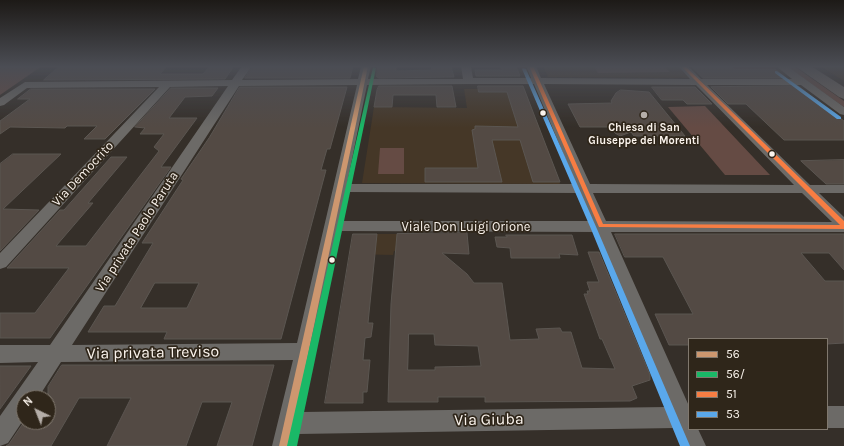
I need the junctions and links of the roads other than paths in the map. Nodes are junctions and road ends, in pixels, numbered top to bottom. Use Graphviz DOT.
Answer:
graph roads {
  1 [pos="22,87"];
  2 [pos="163,87"];
  3 [pos="233,87"];
  4 [pos="362,87"];
  5 [pos="540,87"];
  6 [pos="705,87"];
  7 [pos="810,87"];
  8 [pos="833,87"];
  9 [pos="844,94"];
  10 [pos="0,103"];
  11 [pos="844,112"];
  12 [pos="340,188"];
  13 [pos="585,189"];
  14 [pos="806,189"];
  15 [pos="844,189"];
  16 [pos="331,226"];
  17 [pos="601,226"];
  18 [pos="844,226"];
  19 [pos="0,263"];
  20 [pos="305,351"];
  21 [pos="0,354"];
  22 [pos="56,354"];
  23 [pos="31,390"];
  24 [pos="16,412"];
  25 [pos="685,417"];
  26 [pos="828,417"];
  27 [pos="844,417"];
  28 [pos="288,423"];
  29 [pos="688,427"];
  30 [pos="689,430"];
  31 [pos="0,435"];
  32 [pos="284,446"];
  33 [pos="694,446"];
  1 -- 10 [label="street"];
  2 -- 19 [label="street, Via Democrito"];
  3 -- 22 [label="street, Via privata Paolo Paruta"];
  4 -- 12 [label="street"];
  5 -- 13 [label="street"];
  6 -- 14 [label="street, Viale Don Luigi Orione"];
  7 -- 11 [label="street"];
  8 -- 9 [label="highway"];
  12 -- 13 [label="street"];
  12 -- 16 [label="street"];
  13 -- 14 [label="street"];
  13 -- 17 [label="street"];
  14 -- 15 [label="street"];
  14 -- 18 [label="street, Viale Don Luigi Orione"];
  16 -- 17 [label="street, Viale Don Luigi Orione"];
  16 -- 20 [label="street"];
  17 -- 18 [label="street, Viale Don Luigi Orione"];
  17 -- 25 [label="street"];
  20 -- 22 [label="street, Via privata Treviso"];
  20 -- 28 [label="street"];
  21 -- 22 [label="street, Via privata Treviso"];
  22 -- 23 [label="street, Via privata Paolo Paruta"];
  24 -- 31 [label="street, Via privata Paolo Paruta"];
  25 -- 28 [label="street, Via Giuba"];
  25 -- 29 [label="street"];
  26 -- 27 [label="street"];
  28 -- 32 [label="street"];
  30 -- 33 [label="street"];
}
